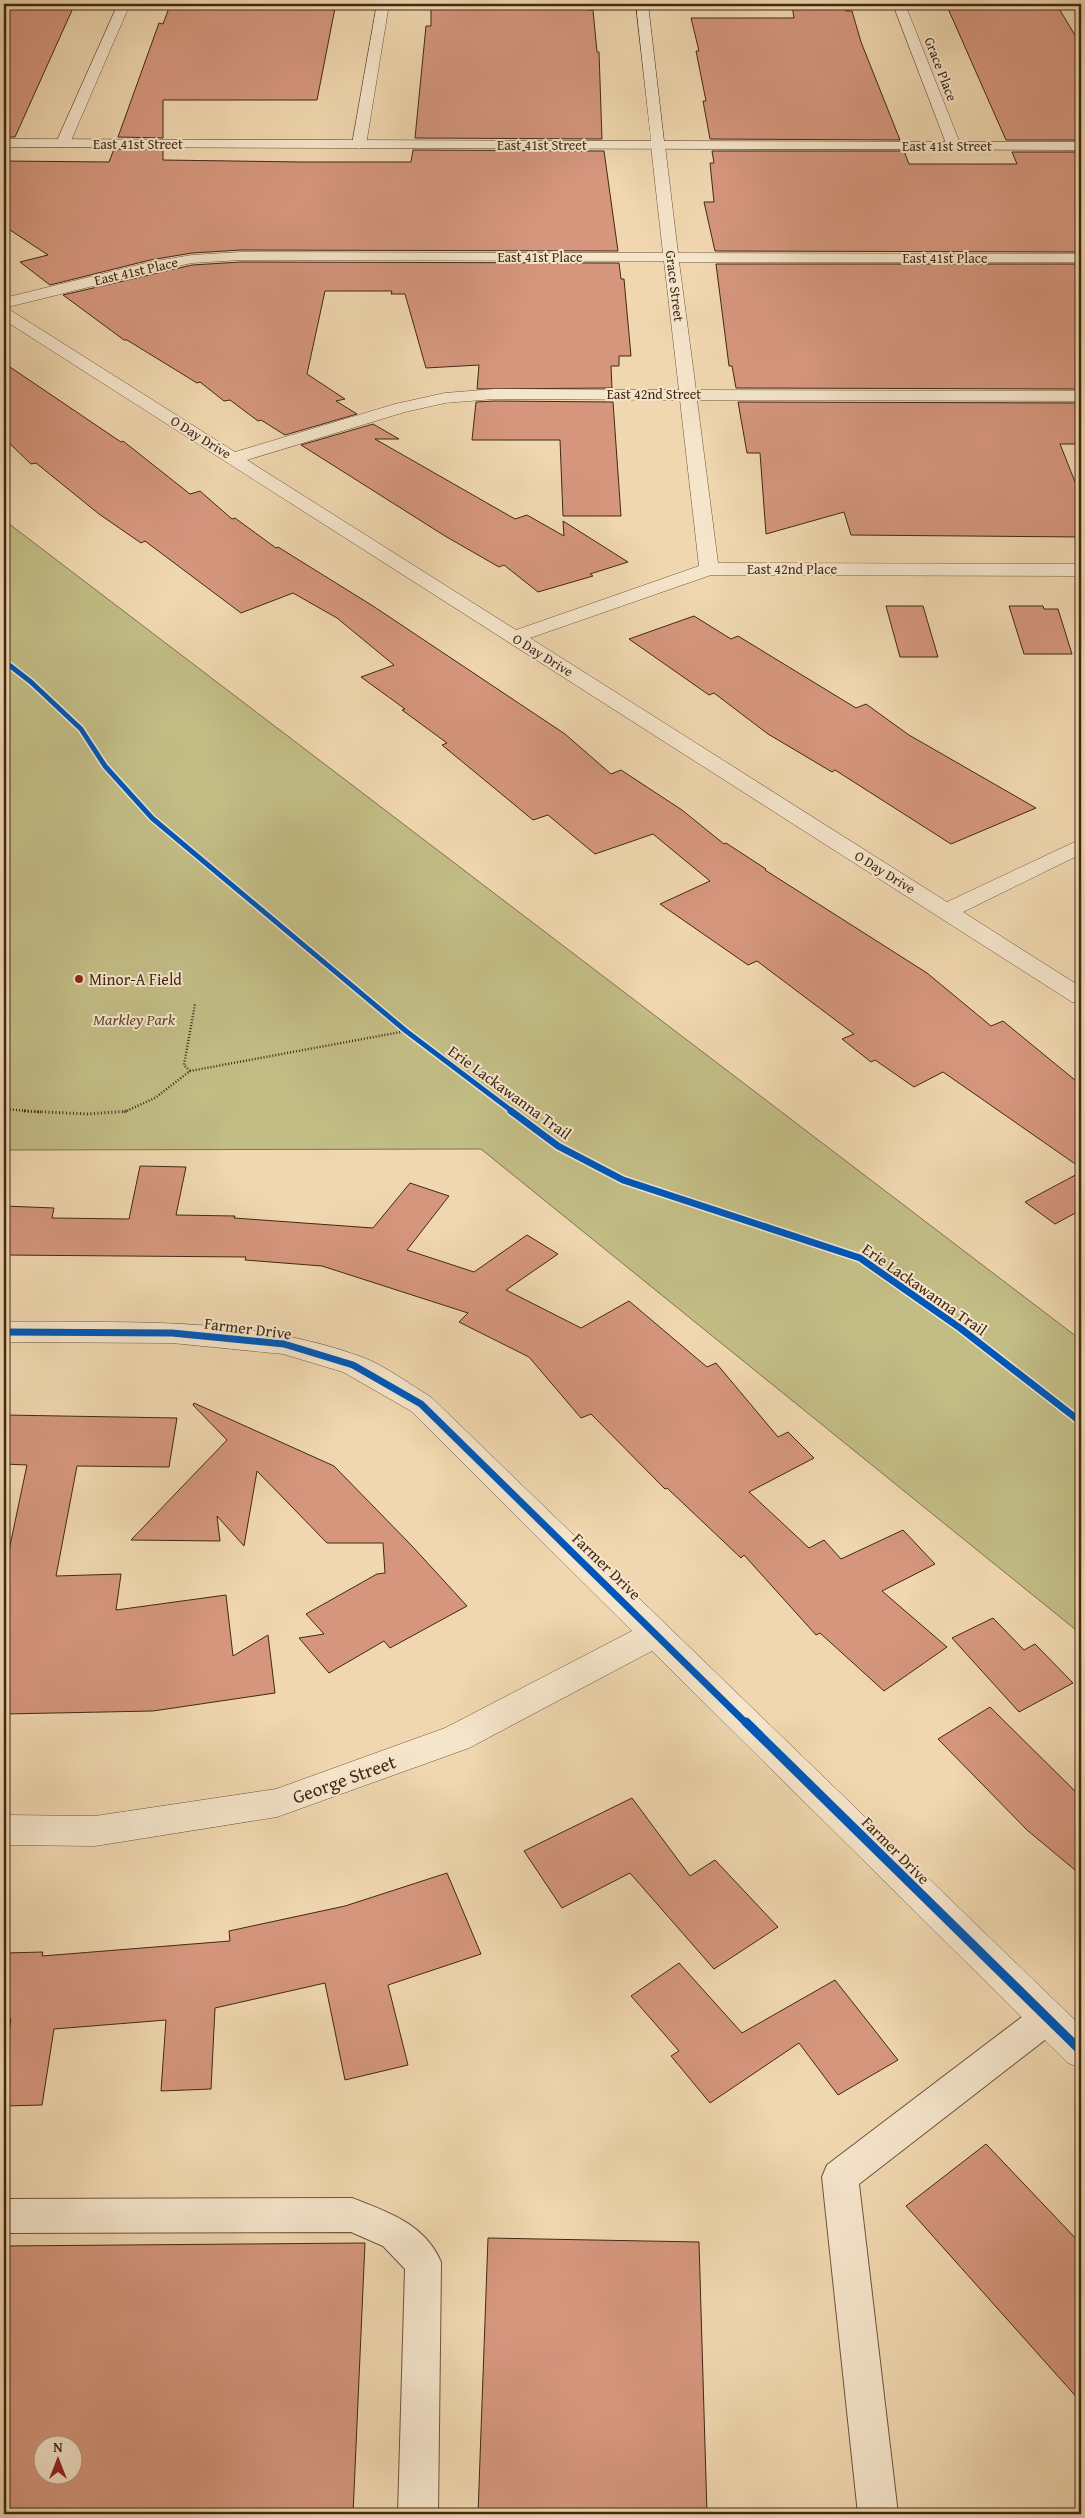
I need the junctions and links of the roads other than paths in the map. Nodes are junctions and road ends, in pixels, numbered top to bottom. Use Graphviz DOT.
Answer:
graph roads {
  1 [pos="124,4"];
  2 [pos="383,4"];
  3 [pos="642,4"];
  4 [pos="899,4"];
  5 [pos="4,143"];
  6 [pos="63,143"];
  7 [pos="359,144"];
  8 [pos="658,146"];
  9 [pos="954,146"];
  10 [pos="1081,146"];
  11 [pos="671,257"];
  12 [pos="1081,258"];
  13 [pos="4,304"];
  14 [pos="4,313"];
  15 [pos="689,394"];
  16 [pos="1081,396"];
  17 [pos="235,458"];
  18 [pos="709,569"];
  19 [pos="1081,570"];
  20 [pos="514,637"];
  21 [pos="1081,846"];
  22 [pos="947,911"];
  23 [pos="1081,997"];
  24 [pos="4,1332"];
  25 [pos="657,1633"];
  26 [pos="4,1830"];
  27 [pos="1047,2018"];
  28 [pos="1080,2048"];
  29 [pos="4,2216"];
  30 [pos="418,2514"];
  31 [pos="878,2514"];
  1 -- 6 [label="street"];
  2 -- 7 [label="street"];
  3 -- 8 [label="street, Grace Street"];
  4 -- 9 [label="street, Grace Place"];
  5 -- 6 [label="street, East 41st Street"];
  6 -- 7 [label="street, East 41st Street"];
  7 -- 8 [label="street, East 41st Street"];
  8 -- 9 [label="street, East 41st Street"];
  8 -- 11 [label="street, Grace Street"];
  9 -- 10 [label="street, East 41st Street"];
  11 -- 12 [label="street, East 41st Place"];
  11 -- 13 [label="street, East 41st Place"];
  11 -- 15 [label="street, Grace Street"];
  14 -- 17 [label="street, O Day Drive"];
  15 -- 16 [label="street, East 42nd Street"];
  15 -- 17 [label="street, East 42nd Street"];
  15 -- 18 [label="street, Grace Street"];
  17 -- 20 [label="street, O Day Drive"];
  18 -- 19 [label="street, East 42nd Place"];
  18 -- 20 [label="street, East 42nd Place"];
  20 -- 22 [label="street, O Day Drive"];
  21 -- 22 [label="street"];
  22 -- 23 [label="street, O Day Drive"];
  24 -- 25 [label="street, Farmer Drive"];
  25 -- 26 [label="street, George Street"];
  25 -- 27 [label="street, Farmer Drive"];
  27 -- 28 [label="street, Farmer Drive"];
  27 -- 31 [label="lane"];
  29 -- 30 [label="lane"];
}
